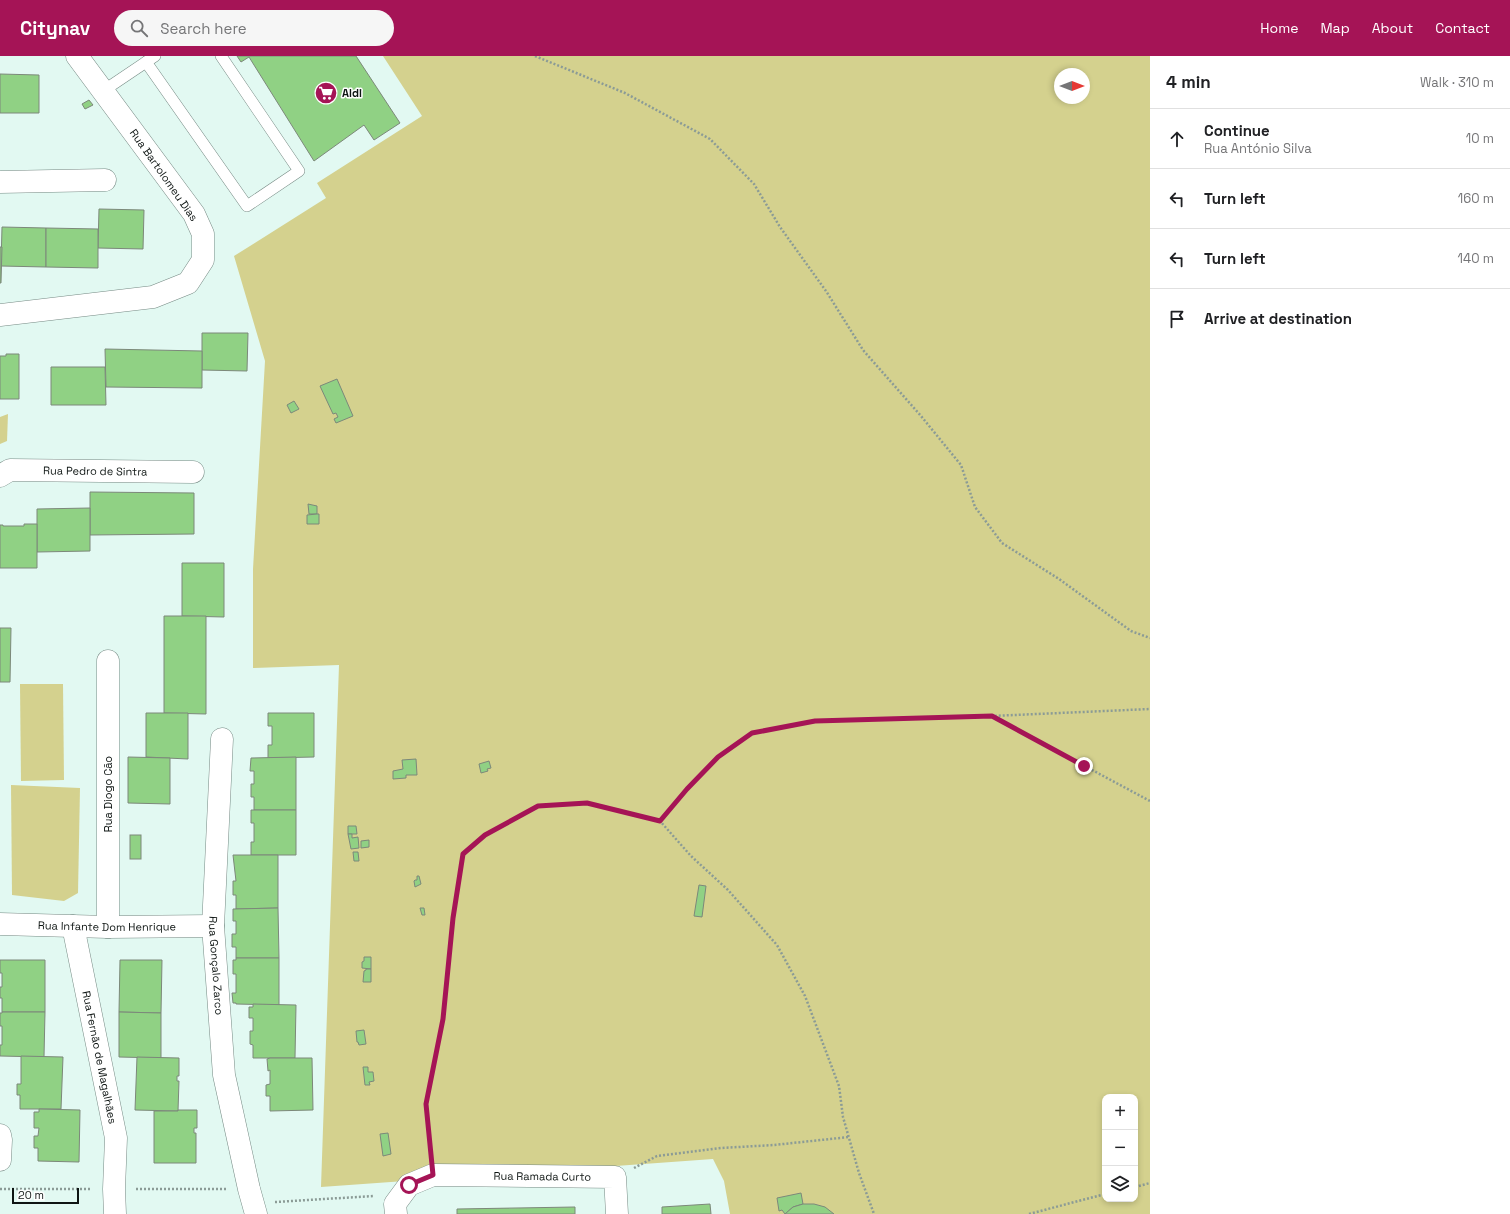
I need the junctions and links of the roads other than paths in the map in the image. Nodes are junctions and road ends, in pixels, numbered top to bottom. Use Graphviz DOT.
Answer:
graph roads {
  1 [pos="77,56"];
  2 [pos="221,56"];
  3 [pos="151,59"];
  4 [pos="103,91"];
  5 [pos="105,180"];
  6 [pos="0,182"];
  7 [pos="0,315"];
  8 [pos="193,472"];
  9 [pos="0,476"];
  10 [pos="108,661"];
  11 [pos="222,739"];
  12 [pos="0,924"];
  13 [pos="73,926"];
  14 [pos="108,926"];
  15 [pos="213,926"];
  16 [pos="0,1135"];
  17 [pos="0,1160"];
  18 [pos="253,1202"];
  19 [pos="399,1204"];
  20 [pos="115,1214"];
  21 [pos="617,1214"];
  1 -- 4 [label="street, Rua Bartolomeu Dias"];
  2 -- 3 [label="lane"];
  3 -- 4 [label="lane"];
  4 -- 7 [label="street, Rua Bartolomeu Dias"];
  5 -- 6 [label="street"];
  8 -- 9 [label="street, Rua Pedro de Sintra"];
  10 -- 14 [label="street, Rua Diogo Cão"];
  11 -- 15 [label="street, Rua Gonçalo Zarco"];
  12 -- 13 [label="street, Rua Infante Dom Henrique"];
  13 -- 14 [label="street, Rua Infante Dom Henrique"];
  13 -- 20 [label="street, Rua Fernão de Magalhães"];
  14 -- 15 [label="street, Rua Infante Dom Henrique"];
  15 -- 18 [label="street, Rua Gonçalo Zarco"];
  16 -- 17 [label="street"];
  19 -- 21 [label="street, Rua Ramada Curto"];
}
